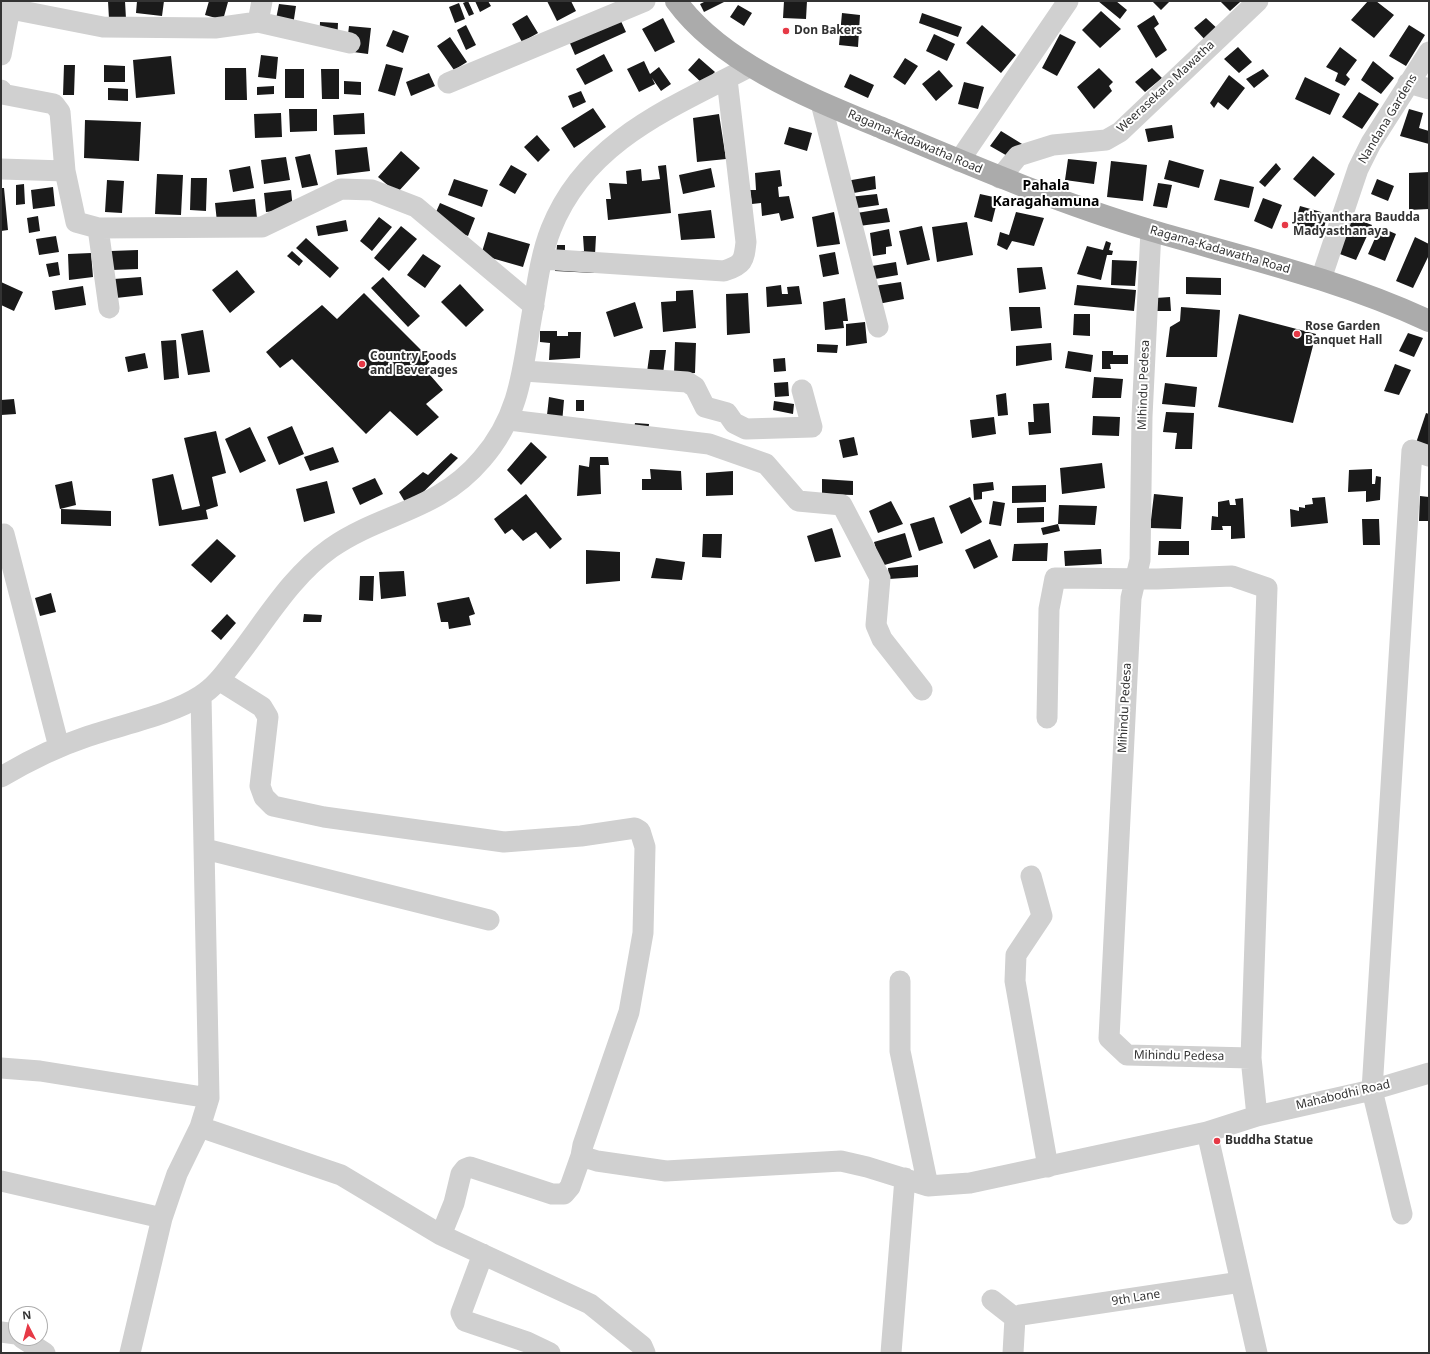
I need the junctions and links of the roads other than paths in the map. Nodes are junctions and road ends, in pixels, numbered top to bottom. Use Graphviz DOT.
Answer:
graph roads {
  1 [pos="262,1"];
  2 [pos="645,1"];
  3 [pos="676,1"];
  4 [pos="1068,1"];
  5 [pos="1258,1"];
  6 [pos="6,7"];
  7 [pos="258,22"];
  8 [pos="350,43"];
  9 [pos="1429,52"];
  10 [pos="1,55"];
  11 [pos="752,66"];
  12 [pos="727,79"];
  13 [pos="448,83"];
  14 [pos="1408,83"];
  15 [pos="1429,89"];
  16 [pos="1,90"];
  17 [pos="821,103"];
  18 [pos="959,161"];
  19 [pos="1,169"];
  20 [pos="65,171"];
  21 [pos="1000,178"];
  22 [pos="98,228"];
  23 [pos="1151,230"];
  24 [pos="542,259"];
  25 [pos="1320,279"];
  26 [pos="534,306"];
  27 [pos="109,308"];
  28 [pos="1429,321"];
  29 [pos="878,327"];
  30 [pos="524,371"];
  31 [pos="802,390"];
  32 [pos="509,420"];
  33 [pos="1429,456"];
  34 [pos="4,534"];
  35 [pos="1136,579"];
  36 [pos="219,680"];
  37 [pos="922,690"];
  38 [pos="202,696"];
  39 [pos="1047,718"];
  40 [pos="59,747"];
  41 [pos="1,777"];
  42 [pos="205,849"];
  43 [pos="1031,876"];
  44 [pos="489,920"];
  45 [pos="900,981"];
  46 [pos="1251,1058"];
  47 [pos="1,1068"];
  48 [pos="1429,1073"];
  49 [pos="1372,1090"];
  50 [pos="209,1098"];
  51 [pos="1257,1116"];
  52 [pos="200,1127"];
  53 [pos="1207,1132"];
  54 [pos="581,1156"];
  55 [pos="1048,1167"];
  56 [pos="904,1178"];
  57 [pos="1,1181"];
  58 [pos="928,1186"];
  59 [pos="1402,1214"];
  60 [pos="162,1218"];
  61 [pos="442,1235"];
  62 [pos="483,1254"];
  63 [pos="1241,1282"];
  64 [pos="992,1300"];
  65 [pos="1023,1316"];
  66 [pos="34,1346"];
  67 [pos="45,1353"];
  68 [pos="130,1353"];
  69 [pos="550,1353"];
  70 [pos="644,1353"];
  71 [pos="891,1353"];
  72 [pos="1012,1353"];
  73 [pos="1258,1353"];
  1 -- 7 [label="street"];
  2 -- 13 [label="street"];
  3 -- 11 [label="main road, Ragama-Kadawatha Road"];
  4 -- 18 [label="street"];
  5 -- 21 [label="street, Weerasekara Mawatha"];
  6 -- 7 [label="street"];
  6 -- 10 [label="street"];
  7 -- 8 [label="street"];
  9 -- 14 [label="street, Nandana Gardens"];
  11 -- 12 [label="street"];
  11 -- 17 [label="main road, Ragama-Kadawatha Road"];
  12 -- 24 [label="street"];
  12 -- 24 [label="street"];
  14 -- 15 [label="street"];
  14 -- 25 [label="street, Nandana Gardens"];
  16 -- 20 [label="street"];
  17 -- 18 [label="main road, Ragama-Kadawatha Road"];
  17 -- 29 [label="street"];
  18 -- 21 [label="main road, Ragama-Kadawatha Road"];
  19 -- 20 [label="street"];
  20 -- 22 [label="street"];
  21 -- 23 [label="main road, Ragama-Kadawatha Road"];
  22 -- 26 [label="street"];
  22 -- 27 [label="street"];
  23 -- 25 [label="main road, Ragama-Kadawatha Road"];
  23 -- 35 [label="street, Mihindu Pedesa"];
  24 -- 26 [label="street"];
  25 -- 28 [label="main road, Ragama-Kadawatha Road"];
  26 -- 30 [label="street"];
  30 -- 31 [label="street"];
  30 -- 32 [label="street"];
  32 -- 36 [label="street"];
  32 -- 37 [label="street"];
  33 -- 49 [label="street"];
  34 -- 40 [label="street"];
  35 -- 39 [label="street"];
  35 -- 46 [label="street"];
  35 -- 46 [label="street, Mihindu Pedesa"];
  36 -- 38 [label="street"];
  36 -- 54 [label="street"];
  38 -- 40 [label="street"];
  38 -- 42 [label="street"];
  40 -- 41 [label="street"];
  42 -- 44 [label="street"];
  42 -- 50 [label="street"];
  43 -- 55 [label="street"];
  45 -- 58 [label="street"];
  46 -- 51 [label="street"];
  47 -- 50 [label="street"];
  48 -- 49 [label="street, Mahabodhi Road"];
  49 -- 51 [label="street, Mahabodhi Road"];
  49 -- 59 [label="street"];
  50 -- 52 [label="street"];
  51 -- 53 [label="street, Mahabodhi Road"];
  52 -- 60 [label="street"];
  52 -- 61 [label="street"];
  53 -- 55 [label="street, Mahabodhi Road"];
  53 -- 63 [label="street"];
  54 -- 56 [label="street"];
  54 -- 61 [label="street"];
  55 -- 58 [label="street, Mahabodhi Road"];
  56 -- 58 [label="street"];
  56 -- 71 [label="street"];
  57 -- 60 [label="street"];
  60 -- 68 [label="street"];
  61 -- 62 [label="street"];
  62 -- 69 [label="street"];
  62 -- 70 [label="street"];
  63 -- 65 [label="street, 9th Lane"];
  63 -- 73 [label="street"];
  64 -- 65 [label="street"];
  65 -- 72 [label="street"];
  66 -- 67 [label="street"];
}
